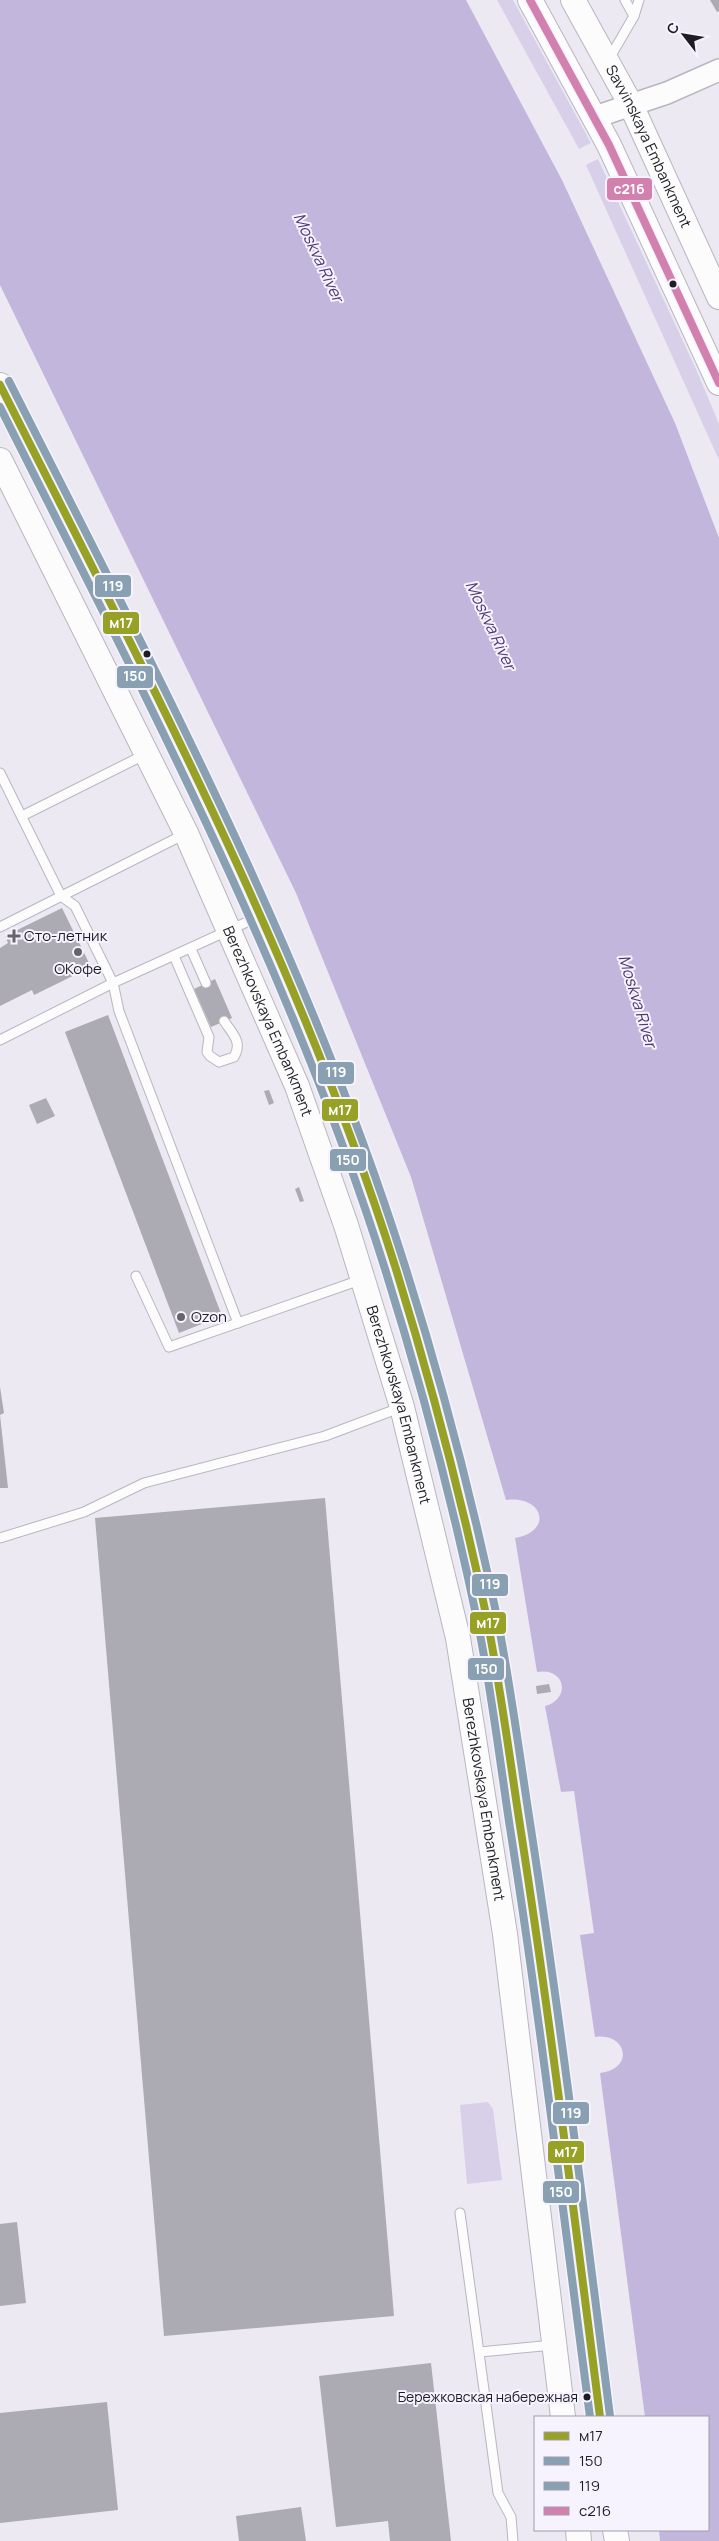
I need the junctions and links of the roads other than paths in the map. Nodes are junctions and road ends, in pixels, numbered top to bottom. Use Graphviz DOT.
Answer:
graph roads {
  1 [pos="530,0"];
  2 [pos="573,0"];
  3 [pos="625,0"];
  4 [pos="639,0"];
  5 [pos="634,16"];
  6 [pos="608,62"];
  7 [pos="719,70"];
  8 [pos="631,105"];
  9 [pos="595,117"];
  10 [pos="719,297"];
  11 [pos="719,384"];
  12 [pos="0,385"];
  13 [pos="0,460"];
  14 [pos="146,754"];
  15 [pos="0,773"];
  16 [pos="22,816"];
  17 [pos="186,833"];
  18 [pos="61,896"];
  19 [pos="261,916"];
  20 [pos="0,927"];
  21 [pos="231,932"];
  22 [pos="191,949"];
  23 [pos="174,956"];
  24 [pos="113,982"];
  25 [pos="206,983"];
  26 [pos="224,1021"];
  27 [pos="0,1040"];
  28 [pos="136,1276"];
  29 [pos="363,1279"];
  30 [pos="238,1323"];
  31 [pos="402,1407"];
  32 [pos="0,1538"];
  33 [pos="460,2213"];
  34 [pos="553,2345"];
  35 [pos="480,2352"];
  36 [pos="563,2416"];
  37 [pos="600,2416"];
  38 [pos="513,2541"];
  1 -- 9 [label="main road"];
  2 -- 6 [label="main road, Savvinskaya Embankment"];
  3 -- 5 [label="lane"];
  4 -- 5 [label="lane"];
  5 -- 6 [label="lane"];
  6 -- 8 [label="main road, Savvinskaya Embankment"];
  7 -- 8 [label="street"];
  8 -- 9 [label="street"];
  8 -- 10 [label="main road, Savvinskaya Embankment"];
  9 -- 11 [label="main road"];
  12 -- 19 [label="main road"];
  13 -- 14 [label="main road, Berezhkovskaya Embankment"];
  14 -- 16 [label="lane"];
  14 -- 17 [label="main road, Berezhkovskaya Embankment"];
  15 -- 16 [label="lane"];
  16 -- 18 [label="lane"];
  17 -- 18 [label="lane"];
  17 -- 21 [label="main road, Berezhkovskaya Embankment"];
  18 -- 20 [label="lane"];
  18 -- 24 [label="lane"];
  19 -- 21 [label="lane"];
  19 -- 37 [label="main road"];
  21 -- 22 [label="lane"];
  21 -- 29 [label="main road, Berezhkovskaya Embankment"];
  22 -- 23 [label="lane"];
  22 -- 25 [label="lane"];
  23 -- 24 [label="lane"];
  23 -- 26 [label="lane"];
  24 -- 27 [label="lane"];
  24 -- 30 [label="lane"];
  28 -- 30 [label="lane"];
  29 -- 30 [label="lane"];
  29 -- 31 [label="main road, Berezhkovskaya Embankment"];
  31 -- 32 [label="lane"];
  31 -- 34 [label="main road, Berezhkovskaya Embankment"];
  33 -- 35 [label="lane"];
  34 -- 35 [label="lane"];
  34 -- 36 [label="main road, Berezhkovskaya Embankment"];
  35 -- 38 [label="lane"];
}
